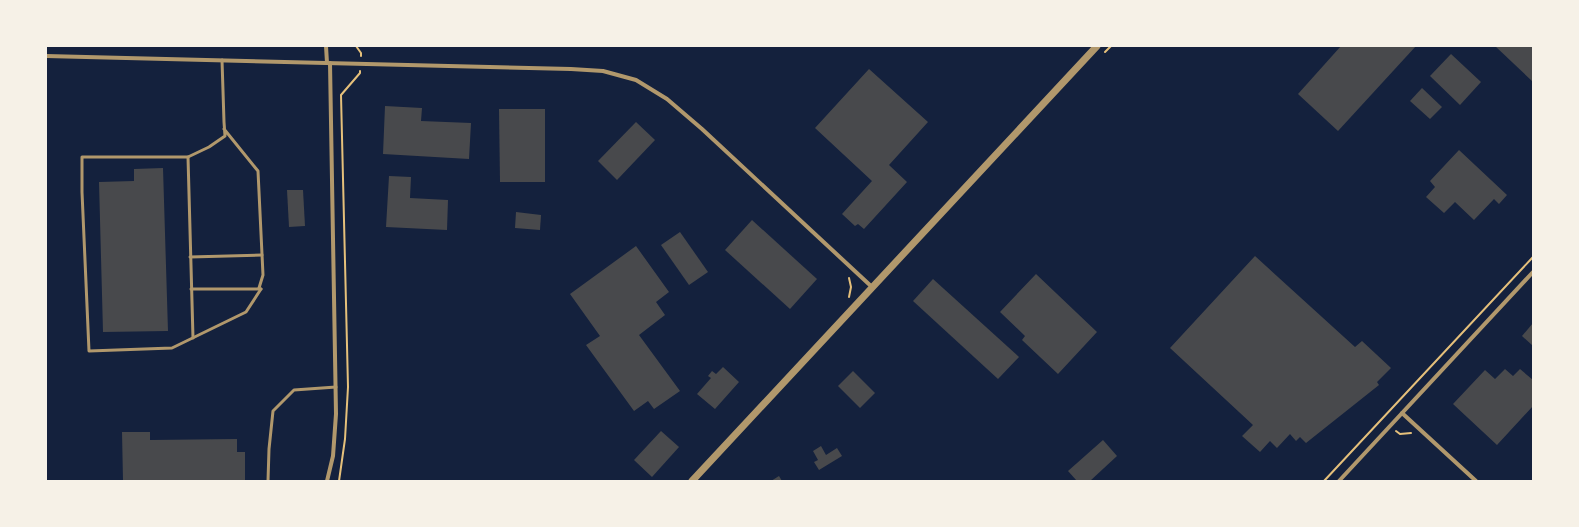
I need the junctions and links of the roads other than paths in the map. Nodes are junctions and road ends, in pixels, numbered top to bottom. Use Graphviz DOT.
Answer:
graph roads {
  1 [pos="326,46"];
  2 [pos="1097,46"];
  3 [pos="46,56"];
  4 [pos="222,60"];
  5 [pos="329,63"];
  6 [pos="224,129"];
  7 [pos="188,157"];
  8 [pos="262,255"];
  9 [pos="190,257"];
  10 [pos="1533,272"];
  11 [pos="872,287"];
  12 [pos="191,289"];
  13 [pos="261,289"];
  14 [pos="193,338"];
  15 [pos="336,387"];
  16 [pos="1402,413"];
  17 [pos="268,481"];
  18 [pos="327,481"];
  19 [pos="692,481"];
  20 [pos="1339,481"];
  21 [pos="1476,481"];
  1 -- 5 [label="street"];
  2 -- 11 [label="street"];
  3 -- 4 [label="street"];
  4 -- 5 [label="street"];
  4 -- 6 [label="lane"];
  5 -- 11 [label="street"];
  5 -- 15 [label="street"];
  6 -- 7 [label="lane"];
  6 -- 8 [label="lane"];
  7 -- 9 [label="lane"];
  7 -- 14 [label="lane"];
  8 -- 9 [label="lane"];
  8 -- 13 [label="lane"];
  9 -- 12 [label="lane"];
  10 -- 16 [label="street"];
  11 -- 19 [label="street"];
  12 -- 13 [label="lane"];
  12 -- 14 [label="lane"];
  13 -- 14 [label="lane"];
  15 -- 17 [label="lane"];
  15 -- 18 [label="street"];
  16 -- 20 [label="street"];
  16 -- 21 [label="street"];
}
